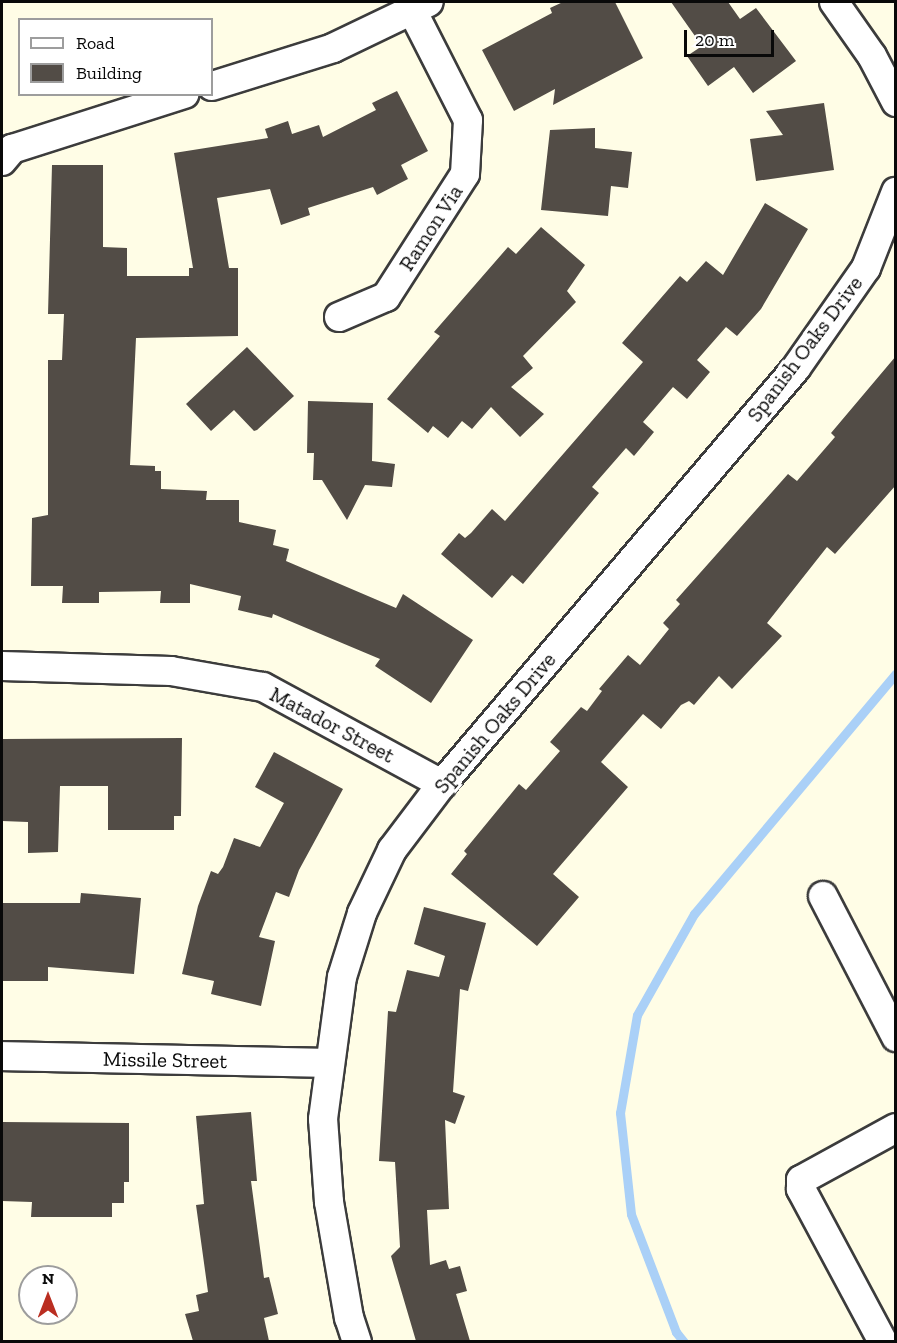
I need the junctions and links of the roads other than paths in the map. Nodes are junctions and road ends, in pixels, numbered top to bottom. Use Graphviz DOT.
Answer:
graph roads {
  1 [pos="834,2"];
  2 [pos="420,6"];
  3 [pos="213,86"];
  4 [pos="178,96"];
  5 [pos="896,102"];
  6 [pos="7,155"];
  7 [pos="896,192"];
  8 [pos="339,317"];
  9 [pos="2,666"];
  10 [pos="442,784"];
  11 [pos="823,896"];
  12 [pos="896,1037"];
  13 [pos="2,1056"];
  14 [pos="330,1063"];
  15 [pos="896,1128"];
  16 [pos="357,1341"];
  17 [pos="883,1341"];
  1 -- 5 [label="street"];
  2 -- 3 [label="street"];
  2 -- 8 [label="street, Ramon Via"];
  4 -- 6 [label="street"];
  7 -- 10 [label="street, Spanish Oaks Drive"];
  9 -- 10 [label="street, Matador Street"];
  10 -- 14 [label="street, Spanish Oaks Drive"];
  11 -- 12 [label="street"];
  13 -- 14 [label="street, Missile Street"];
  14 -- 16 [label="street, Spanish Oaks Drive"];
  15 -- 17 [label="street"];
}
